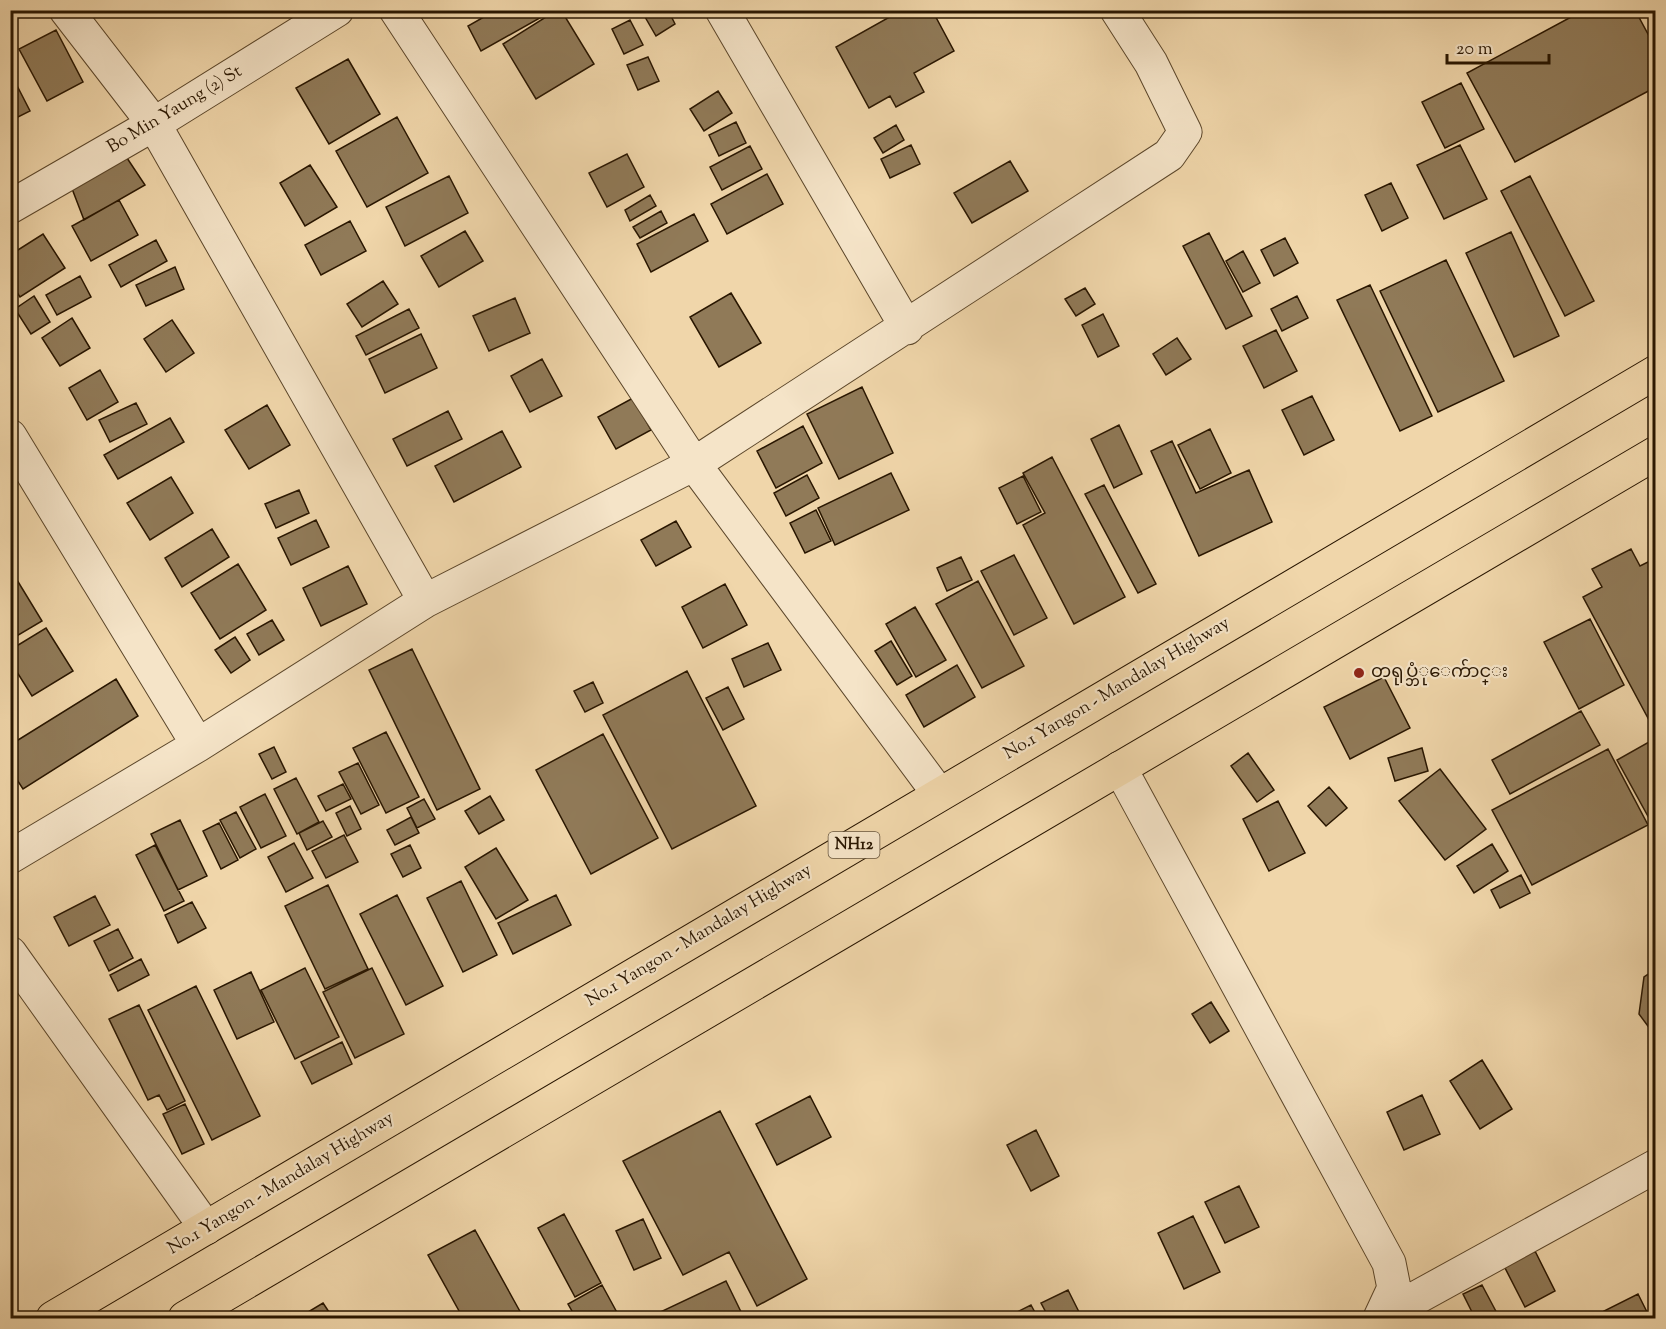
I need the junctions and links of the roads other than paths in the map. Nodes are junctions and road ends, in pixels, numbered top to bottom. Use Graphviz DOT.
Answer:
graph roads {
  1 [pos="66,10"];
  2 [pos="337,10"];
  3 [pos="396,10"];
  4 [pos="722,10"];
  5 [pos="1117,10"];
  6 [pos="154,124"];
  7 [pos="10,207"];
  8 [pos="907,328"];
  9 [pos="1656,372"];
  10 [pos="10,436"];
  11 [pos="1656,453"];
  12 [pos="694,464"];
  13 [pos="425,602"];
  14 [pos="198,745"];
  15 [pos="1120,768"];
  16 [pos="939,794"];
  17 [pos="10,857"];
  18 [pos="10,953"];
  19 [pos="1656,1166"];
  20 [pos="206,1228"];
  21 [pos="53,1318"];
  22 [pos="184,1318"];
  23 [pos="1382,1318"];
  1 -- 6 [label="street"];
  2 -- 6 [label="street, Bo Min Yaung (2) St"];
  3 -- 12 [label="street"];
  4 -- 8 [label="street"];
  5 -- 8 [label="street"];
  6 -- 7 [label="street, Bo Min Yaung (2) St"];
  6 -- 13 [label="street"];
  8 -- 12 [label="street"];
  9 -- 16 [label="highway, No.1 Yangon - Mandalay Highway / NH12"];
  10 -- 14 [label="street"];
  11 -- 15 [label="highway"];
  12 -- 13 [label="street"];
  12 -- 16 [label="street"];
  13 -- 14 [label="street"];
  14 -- 17 [label="street"];
  15 -- 22 [label="highway"];
  15 -- 23 [label="street"];
  16 -- 20 [label="highway, No.1 Yangon - Mandalay Highway / NH12"];
  18 -- 20 [label="street"];
  19 -- 23 [label="street"];
  20 -- 21 [label="highway, No.1 Yangon - Mandalay Highway / NH12"];
}
